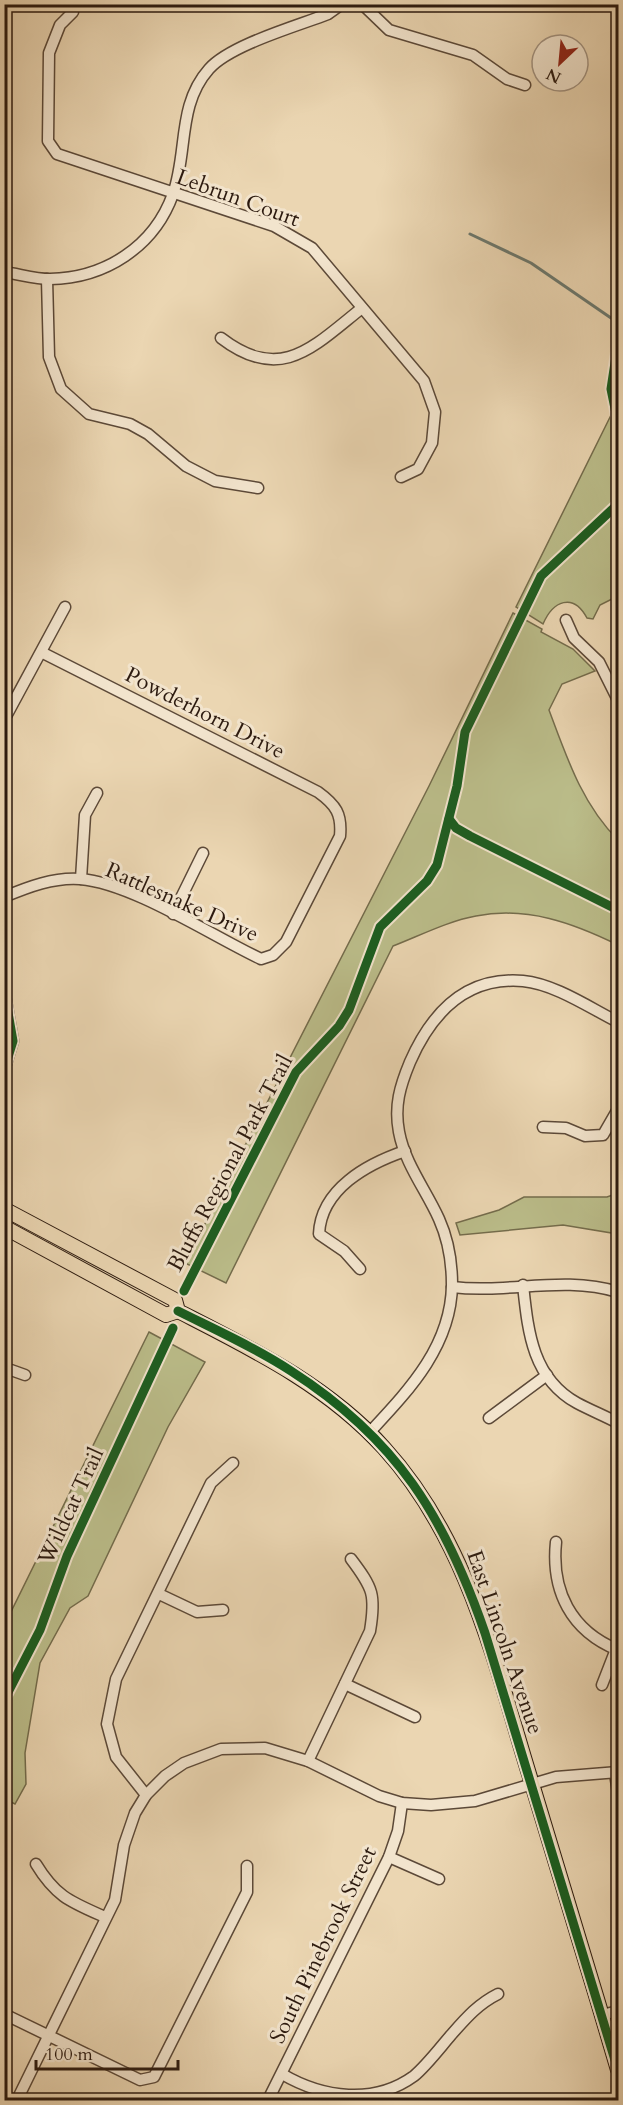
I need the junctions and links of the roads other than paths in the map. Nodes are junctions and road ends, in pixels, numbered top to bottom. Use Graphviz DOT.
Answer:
graph roads {
  1 [pos="342,4"];
  2 [pos="362,4"];
  3 [pos="73,12"];
  4 [pos="525,85"];
  5 [pos="173,194"];
  6 [pos="4,272"];
  7 [pos="47,279"];
  8 [pos="362,308"];
  9 [pos="220,338"];
  10 [pos="401,477"];
  11 [pos="258,488"];
  12 [pos="65,607"];
  13 [pos="566,620"];
  14 [pos="43,653"];
  15 [pos="618,700"];
  16 [pos="4,720"];
  17 [pos="96,793"];
  18 [pos="203,853"];
  19 [pos="81,879"];
  20 [pos="4,897"];
  21 [pos="173,914"];
  22 [pos="273,955"];
  23 [pos="4,990"];
  24 [pos="618,1022"];
  25 [pos="9,1039"];
  26 [pos="4,1070"];
  27 [pos="618,1109"];
  28 [pos="543,1127"];
  29 [pos="405,1151"];
  30 [pos="4,1209"];
  31 [pos="4,1227"];
  32 [pos="360,1269"];
  33 [pos="523,1285"];
  34 [pos="452,1287"];
  35 [pos="618,1292"];
  36 [pos="178,1311"];
  37 [pos="4,1372"];
  38 [pos="25,1374"];
  39 [pos="547,1375"];
  40 [pos="489,1418"];
  41 [pos="618,1423"];
  42 [pos="369,1432"];
  43 [pos="233,1463"];
  44 [pos="556,1542"];
  45 [pos="351,1559"];
  46 [pos="159,1594"];
  47 [pos="223,1610"];
  48 [pos="617,1649"];
  49 [pos="345,1684"];
  50 [pos="602,1685"];
  51 [pos="415,1717"];
  52 [pos="308,1761"];
  53 [pos="617,1772"];
  54 [pos="531,1783"];
  55 [pos="618,1793"];
  56 [pos="146,1795"];
  57 [pos="402,1803"];
  58 [pos="389,1857"];
  59 [pos="36,1864"];
  60 [pos="247,1866"];
  61 [pos="439,1879"];
  62 [pos="105,1917"];
  63 [pos="498,1994"];
  64 [pos="618,2011"];
  65 [pos="4,2013"];
  66 [pos="602,2015"];
  67 [pos="48,2036"];
  68 [pos="618,2070"];
  69 [pos="282,2074"];
  70 [pos="17,2100"];
  71 [pos="268,2100"];
  1 -- 5 [label="street"];
  2 -- 4 [label="street"];
  3 -- 5 [label="street, Lebrun Court"];
  5 -- 7 [label="street"];
  5 -- 8 [label="street, Lebrun Court"];
  6 -- 7 [label="street"];
  7 -- 11 [label="street"];
  8 -- 9 [label="street"];
  8 -- 10 [label="street, Lebrun Court"];
  12 -- 14 [label="street"];
  13 -- 15 [label="street"];
  14 -- 16 [label="street"];
  14 -- 22 [label="street, Powderhorn Drive"];
  17 -- 19 [label="street"];
  18 -- 21 [label="street"];
  19 -- 20 [label="street, Rattlesnake Drive"];
  19 -- 21 [label="street, Rattlesnake Drive"];
  21 -- 22 [label="street, Rattlesnake Drive"];
  23 -- 25 [label="street"];
  24 -- 29 [label="street"];
  25 -- 26 [label="street"];
  27 -- 28 [label="street"];
  29 -- 32 [label="street"];
  29 -- 34 [label="street"];
  30 -- 36 [label="main road, East Lincoln Avenue"];
  31 -- 36 [label="main road, East Lincoln Avenue"];
  33 -- 34 [label="street"];
  33 -- 35 [label="street"];
  33 -- 39 [label="street"];
  34 -- 42 [label="street"];
  36 -- 42 [label="main road, East Lincoln Avenue"];
  37 -- 38 [label="street"];
  39 -- 40 [label="street"];
  39 -- 41 [label="street"];
  42 -- 54 [label="main road, East Lincoln Avenue"];
  43 -- 46 [label="street"];
  44 -- 48 [label="street"];
  45 -- 49 [label="street"];
  46 -- 47 [label="street"];
  46 -- 56 [label="street"];
  48 -- 50 [label="street"];
  49 -- 51 [label="street"];
  49 -- 52 [label="street"];
  52 -- 56 [label="street"];
  52 -- 57 [label="street"];
  53 -- 54 [label="street"];
  53 -- 55 [label="street"];
  54 -- 57 [label="street"];
  54 -- 66 [label="main road, East Lincoln Avenue"];
  56 -- 62 [label="street"];
  57 -- 58 [label="street, South Pinebrook Street"];
  58 -- 61 [label="street"];
  58 -- 69 [label="street, South Pinebrook Street"];
  59 -- 62 [label="street"];
  60 -- 67 [label="street"];
  62 -- 67 [label="street"];
  63 -- 69 [label="street"];
  64 -- 66 [label="street"];
  65 -- 67 [label="street"];
  66 -- 68 [label="main road, East Lincoln Avenue"];
  67 -- 70 [label="street"];
  69 -- 71 [label="street, South Pinebrook Street"];
}
